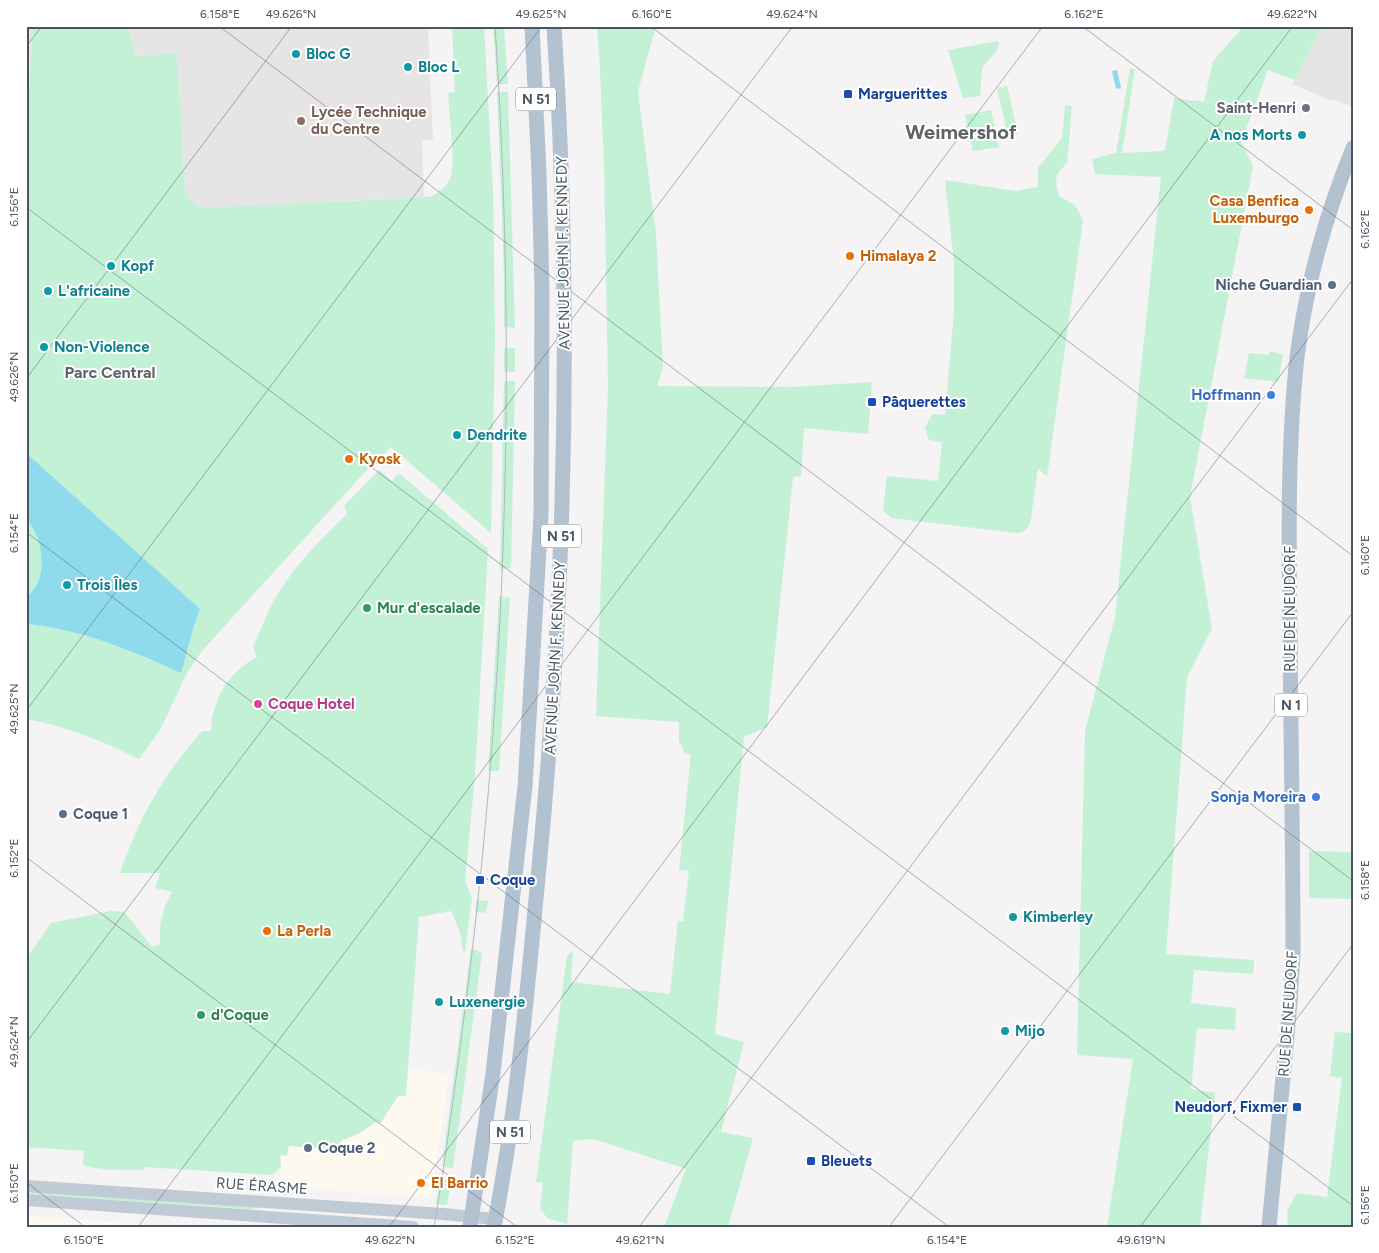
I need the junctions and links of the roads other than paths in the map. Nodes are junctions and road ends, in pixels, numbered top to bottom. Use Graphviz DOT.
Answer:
graph roads {
  1 [pos="532,26"];
  2 [pos="554,26"];
  3 [pos="1353,148"];
  4 [pos="26,1186"];
  5 [pos="26,1200"];
  6 [pos="471,1222"];
  7 [pos="494,1223"];
  8 [pos="413,1227"];
  9 [pos="1269,1227"];
  1 -- 6 [label="main road, AVENUE JOHN F. KENNEDY / N 51"];
  2 -- 7 [label="main road, AVENUE JOHN F. KENNEDY / N 51"];
  3 -- 9 [label="main road, RUE DE NEUDORF / N 1"];
  4 -- 6 [label="street, RUE ÉRASME"];
  5 -- 8 [label="street, RUE ÉRASME"];
  6 -- 7 [label="street, RUE ÉRASME"];
}
